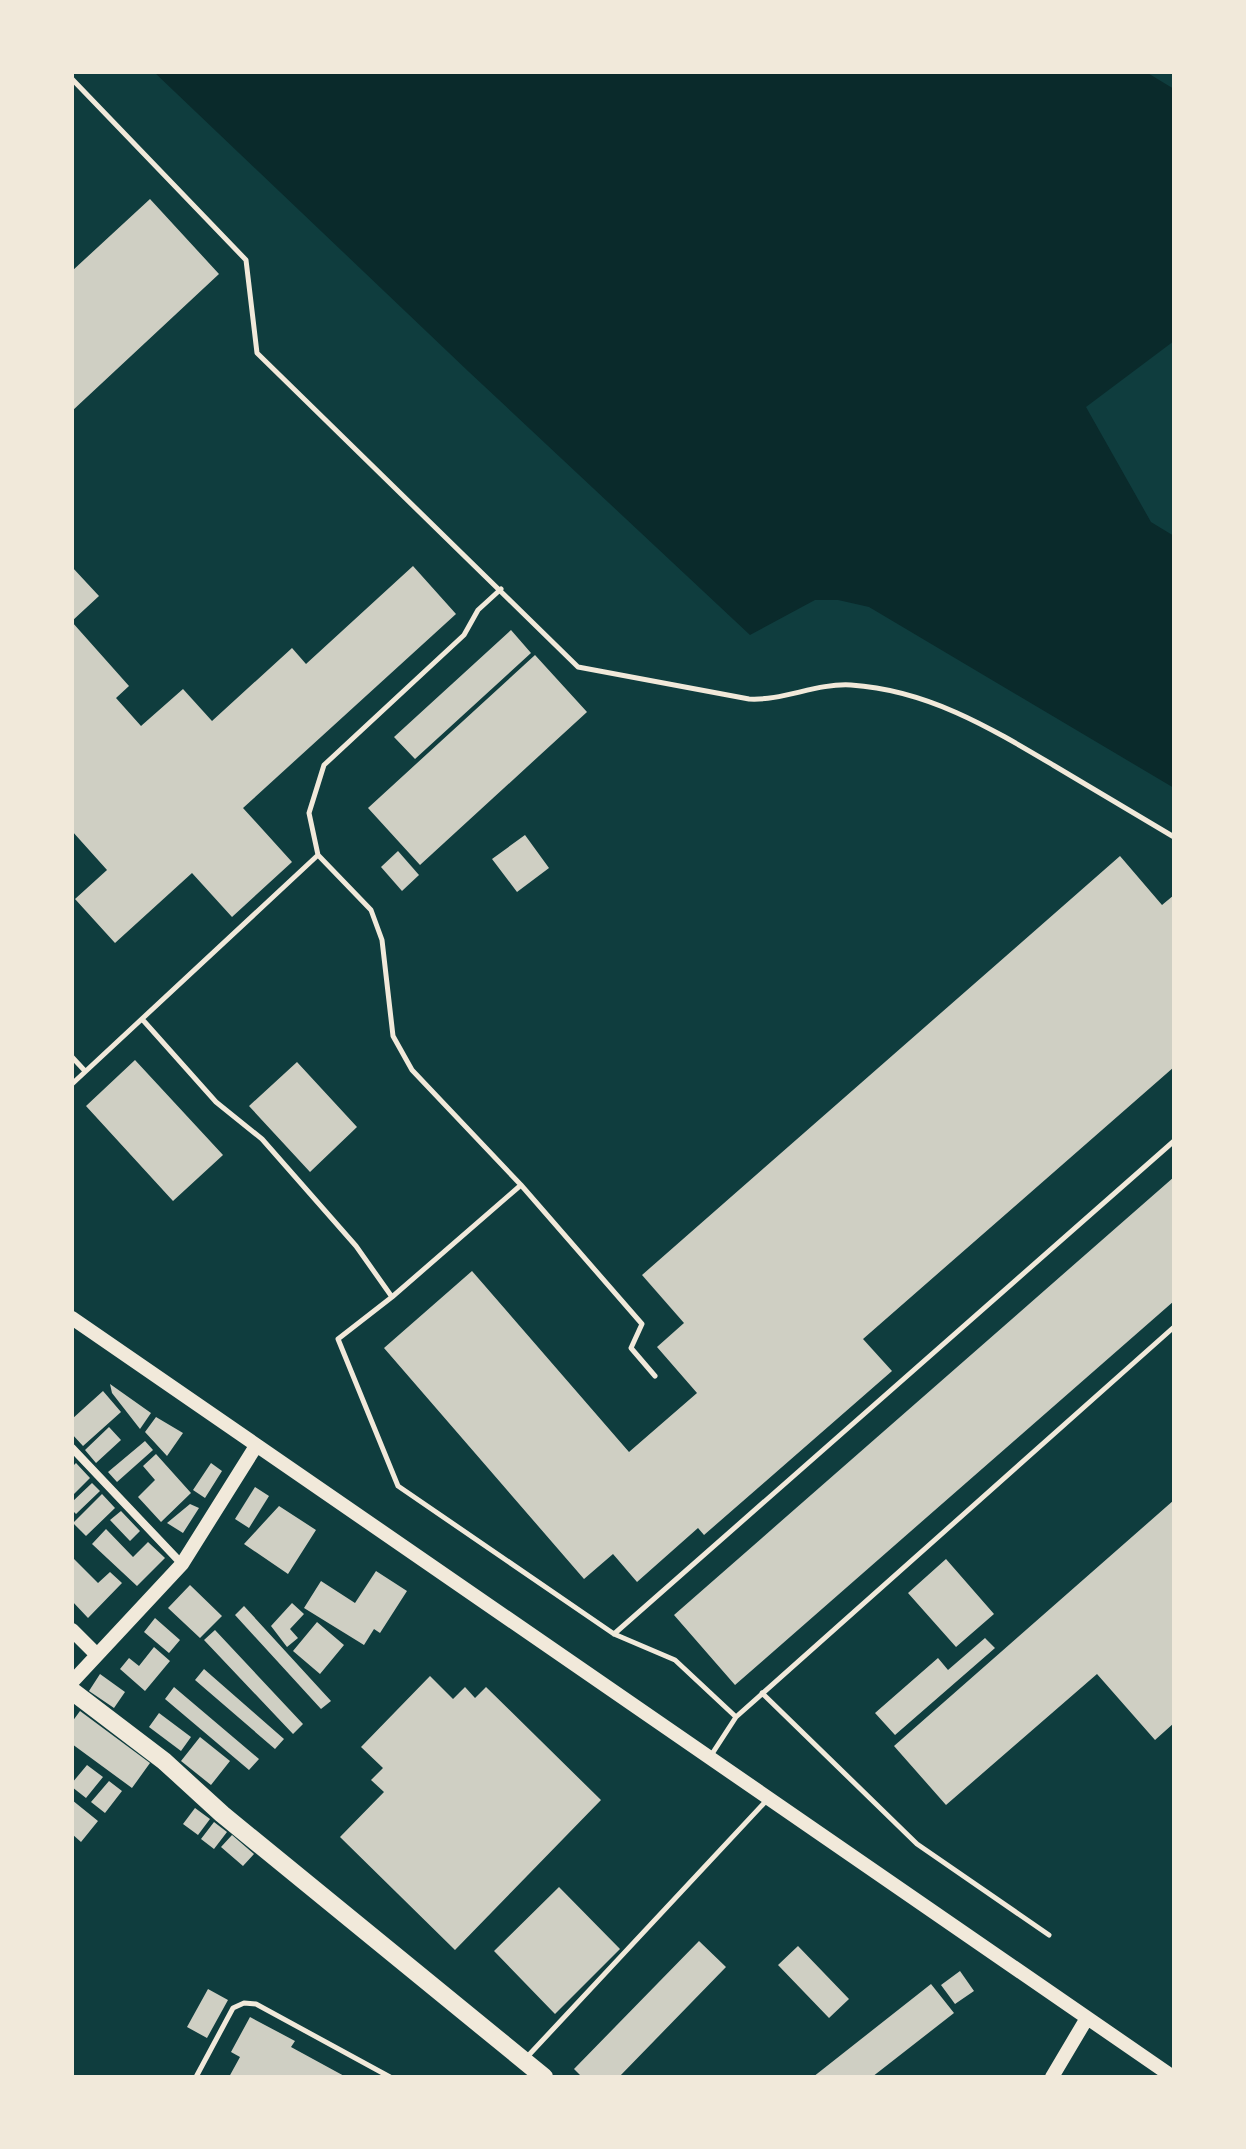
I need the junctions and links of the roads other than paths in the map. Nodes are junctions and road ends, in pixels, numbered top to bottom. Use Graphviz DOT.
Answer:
graph roads {
  1 [pos="72,79"];
  2 [pos="501,589"];
  3 [pos="1174,837"];
  4 [pos="318,855"];
  5 [pos="142,1019"];
  6 [pos="72,1057"];
  7 [pos="85,1071"];
  8 [pos="72,1084"];
  9 [pos="1174,1141"];
  10 [pos="521,1185"];
  11 [pos="392,1297"];
  12 [pos="72,1318"];
  13 [pos="1174,1327"];
  14 [pos="655,1376"];
  15 [pos="256,1446"];
  16 [pos="72,1448"];
  17 [pos="182,1564"];
  18 [pos="72,1630"];
  19 [pos="614,1634"];
  20 [pos="96,1654"];
  21 [pos="72,1682"];
  22 [pos="72,1691"];
  23 [pos="762,1693"];
  24 [pos="736,1717"];
  25 [pos="710,1758"];
  26 [pos="769,1797"];
  27 [pos="1049,1935"];
  28 [pos="1087,2018"];
  29 [pos="524,2061"];
  30 [pos="196,2077"];
  31 [pos="390,2077"];
  32 [pos="544,2077"];
  33 [pos="1052,2077"];
  34 [pos="1173,2077"];
  1 -- 2 [label="lane"];
  2 -- 3 [label="lane"];
  2 -- 4 [label="lane"];
  4 -- 5 [label="lane"];
  4 -- 10 [label="lane"];
  5 -- 7 [label="lane"];
  5 -- 11 [label="lane"];
  6 -- 7 [label="lane"];
  7 -- 8 [label="lane"];
  9 -- 19 [label="lane"];
  10 -- 11 [label="lane"];
  10 -- 14 [label="lane"];
  11 -- 19 [label="lane"];
  12 -- 15 [label="street"];
  13 -- 23 [label="lane"];
  15 -- 17 [label="street"];
  15 -- 25 [label="street"];
  16 -- 17 [label="street"];
  17 -- 20 [label="street"];
  18 -- 20 [label="street"];
  19 -- 24 [label="lane"];
  20 -- 21 [label="street"];
  22 -- 29 [label="highway"];
  23 -- 24 [label="lane"];
  23 -- 27 [label="lane"];
  24 -- 25 [label="lane"];
  25 -- 26 [label="street"];
  26 -- 28 [label="street"];
  26 -- 29 [label="lane"];
  28 -- 33 [label="street"];
  28 -- 34 [label="street"];
  29 -- 32 [label="highway"];
  30 -- 31 [label="lane"];
}
